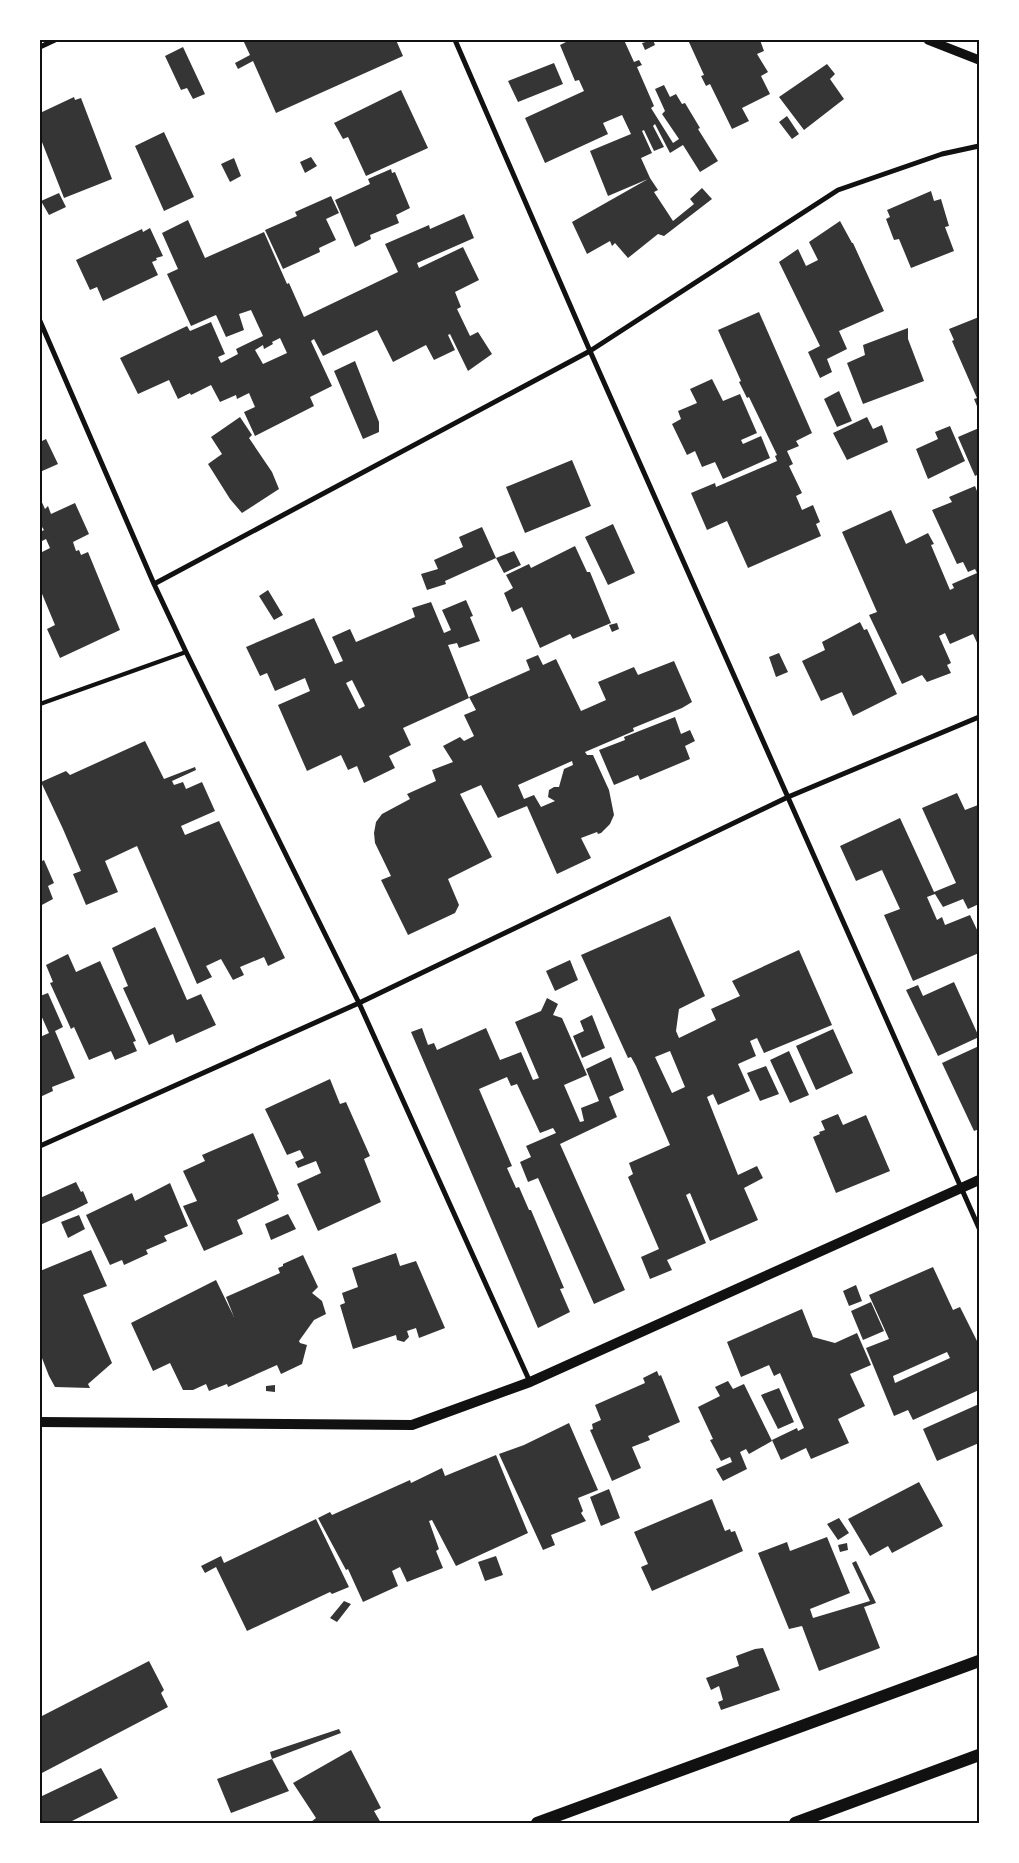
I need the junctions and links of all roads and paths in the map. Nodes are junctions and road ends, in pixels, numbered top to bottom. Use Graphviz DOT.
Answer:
graph roads {
  1 [pos="55,40"];
  2 [pos="455,40"];
  3 [pos="928,40"];
  4 [pos="40,47"];
  5 [pos="979,60"];
  6 [pos="979,146"];
  7 [pos="40,322"];
  8 [pos="590,351"];
  9 [pos="154,584"];
  10 [pos="186,652"];
  11 [pos="40,704"];
  12 [pos="979,717"];
  13 [pos="788,798"];
  14 [pos="360,1003"];
  15 [pos="40,1146"];
  16 [pos="979,1180"];
  17 [pos="960,1188"];
  18 [pos="979,1228"];
  19 [pos="530,1382"];
  20 [pos="40,1422"];
  21 [pos="979,1661"];
  22 [pos="979,1755"];
  23 [pos="537,1823"];
  24 [pos="794,1823"];
  1 -- 4 [label="street"];
  2 -- 8 [label="street"];
  3 -- 5 [label="street"];
  6 -- 8 [label="street"];
  7 -- 9 [label="street"];
  8 -- 9 [label="street"];
  8 -- 13 [label="street"];
  9 -- 10 [label="street"];
  10 -- 11 [label="lane"];
  10 -- 14 [label="street"];
  12 -- 13 [label="street"];
  13 -- 14 [label="street"];
  13 -- 17 [label="street"];
  14 -- 15 [label="street"];
  14 -- 19 [label="street"];
  16 -- 17 [label="main road"];
  17 -- 18 [label="street"];
  17 -- 19 [label="main road"];
  19 -- 20 [label="main road"];
  21 -- 23 [label="main road"];
  22 -- 24 [label="main road"];
}
